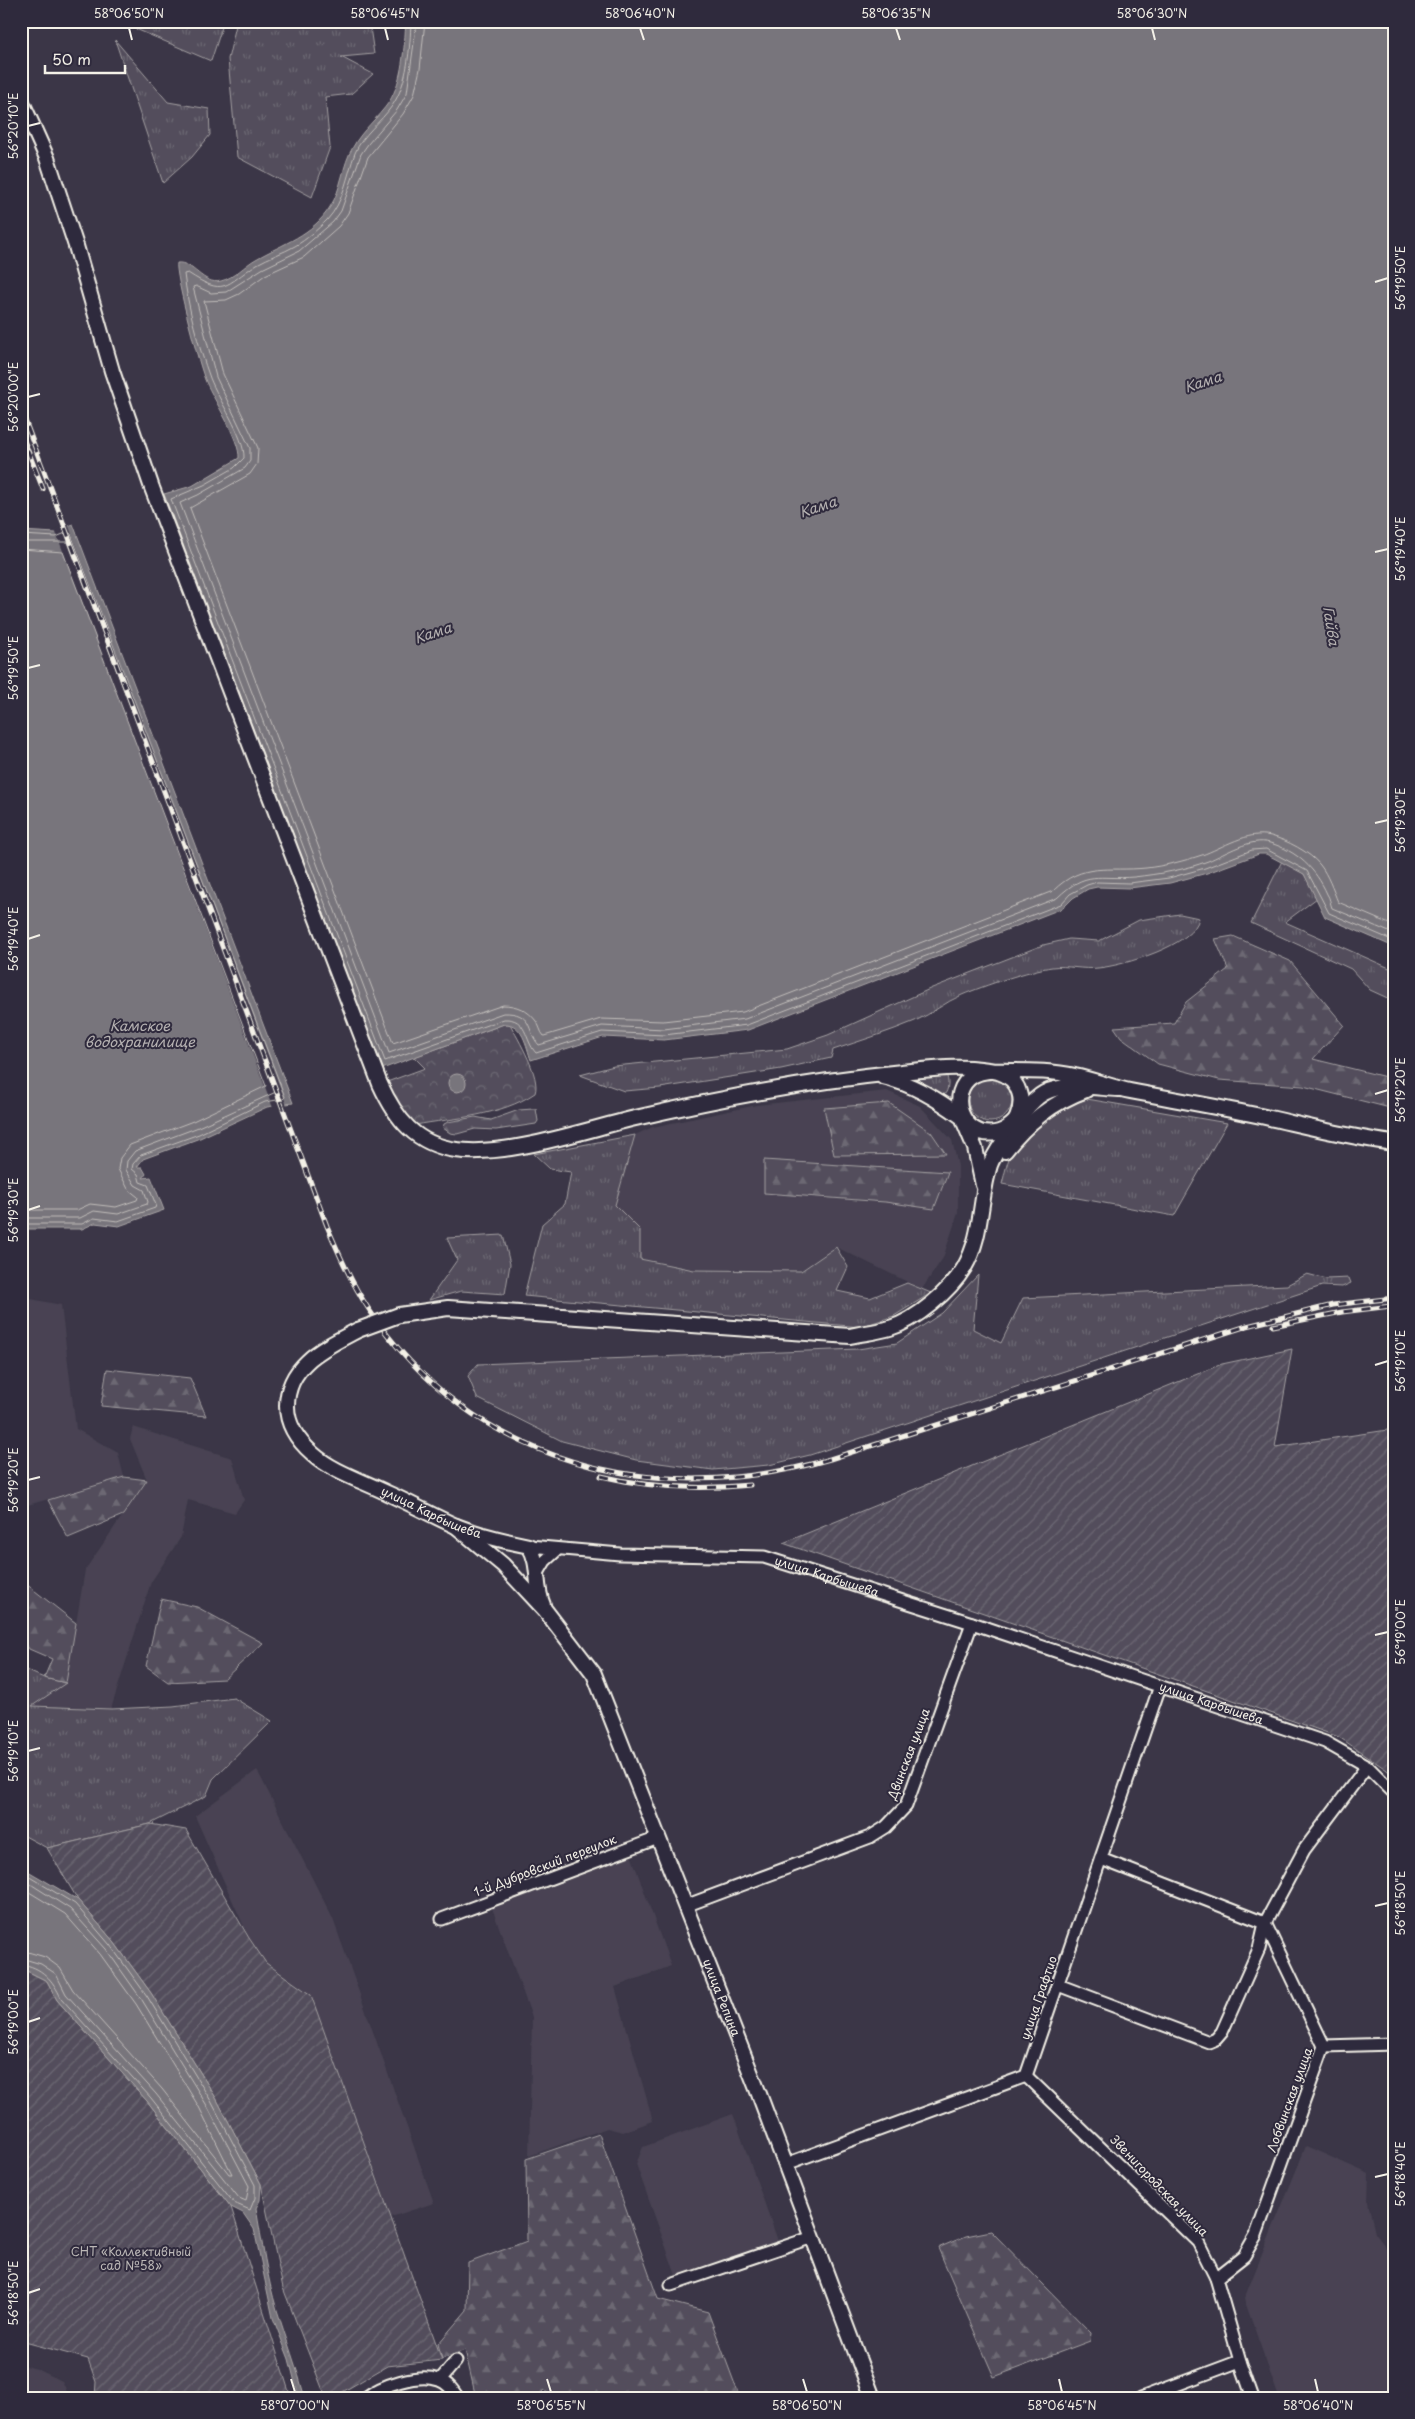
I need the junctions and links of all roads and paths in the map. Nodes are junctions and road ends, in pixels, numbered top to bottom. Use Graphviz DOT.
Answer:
graph roads {
  1 [pos="21,100"];
  2 [pos="989,1071"];
  3 [pos="870,1075"];
  4 [pos="1119,1089"];
  5 [pos="962,1117"];
  6 [pos="1016,1119"];
  7 [pos="1394,1143"];
  8 [pos="983,1188"];
  9 [pos="456,1526"];
  10 [pos="509,1542"];
  11 [pos="529,1546"];
  12 [pos="557,1550"];
  13 [pos="503,1565"];
  14 [pos="538,1572"];
  15 [pos="545,1610"];
  16 [pos="972,1623"];
  17 [pos="1160,1686"];
  18 [pos="1367,1766"];
  19 [pos="1394,1793"];
  20 [pos="658,1838"];
  21 [pos="1101,1859"];
  22 [pos="685,1906"];
  23 [pos="442,1919"];
  24 [pos="1265,1923"];
  25 [pos="1058,1985"];
  26 [pos="1394,2044"];
  27 [pos="1324,2046"];
  28 [pos="1026,2076"];
  29 [pos="786,2164"];
  30 [pos="813,2237"];
  31 [pos="1216,2278"];
  32 [pos="671,2285"];
  33 [pos="456,2361"];
  34 [pos="1240,2361"];
  35 [pos="440,2380"];
  36 [pos="365,2398"];
  37 [pos="458,2398"];
  38 [pos="873,2398"];
  39 [pos="1141,2398"];
  40 [pos="1254,2398"];
  1 -- 3 [label="main road"];
  2 -- 3 [label="main road"];
  2 -- 4 [label="main road"];
  2 -- 5 [label="main road"];
  2 -- 6 [label="main road"];
  3 -- 5 [label="main road"];
  4 -- 6 [label="main road"];
  4 -- 7 [label="main road"];
  4 -- 8 [label="main road"];
  5 -- 6 [label="main road"];
  5 -- 8 [label="main road, улица Карбышева"];
  6 -- 8 [label="main road, улица Карбышева"];
  8 -- 9 [label="main road, улица Карбышева, bridge"];
  9 -- 10 [label="main road, улица Карбышева"];
  9 -- 13 [label="main road, улица Репина"];
  10 -- 11 [label="main road, улица Карбышева"];
  10 -- 13 [label="main road"];
  11 -- 12 [label="street, улица Карбышева"];
  11 -- 14 [label="main road"];
  12 -- 14 [label="street"];
  12 -- 16 [label="street, улица Карбышева"];
  13 -- 15 [label="main road, улица Репина"];
  14 -- 15 [label="main road"];
  15 -- 20 [label="main road, улица Репина"];
  16 -- 17 [label="street, улица Карбышева"];
  16 -- 22 [label="street, Двинская улица"];
  17 -- 18 [label="street, улица Карбышева"];
  17 -- 21 [label="street, улица Графтио"];
  18 -- 19 [label="street, улица Карбышева"];
  18 -- 24 [label="street"];
  20 -- 22 [label="main road, улица Репина"];
  20 -- 23 [label="street, 1-й Дубровский переулок"];
  21 -- 24 [label="street"];
  21 -- 25 [label="street, улица Графтио"];
  22 -- 29 [label="main road, улица Репина"];
  24 -- 25 [label="street"];
  24 -- 27 [label="street, Лобвинская улица"];
  25 -- 28 [label="street, улица Графтио"];
  26 -- 27 [label="street"];
  27 -- 31 [label="street, Лобвинская улица"];
  28 -- 29 [label="street"];
  28 -- 31 [label="street, Звенигородская улица"];
  29 -- 30 [label="main road, улица Репина"];
  30 -- 32 [label="street"];
  30 -- 38 [label="main road, улица Репина"];
  31 -- 34 [label="street, Звенигородская улица"];
  33 -- 35 [label="street"];
  34 -- 39 [label="street"];
  34 -- 40 [label="street, Звенигородская улица"];
  35 -- 36 [label="street"];
  35 -- 37 [label="street"];
}
